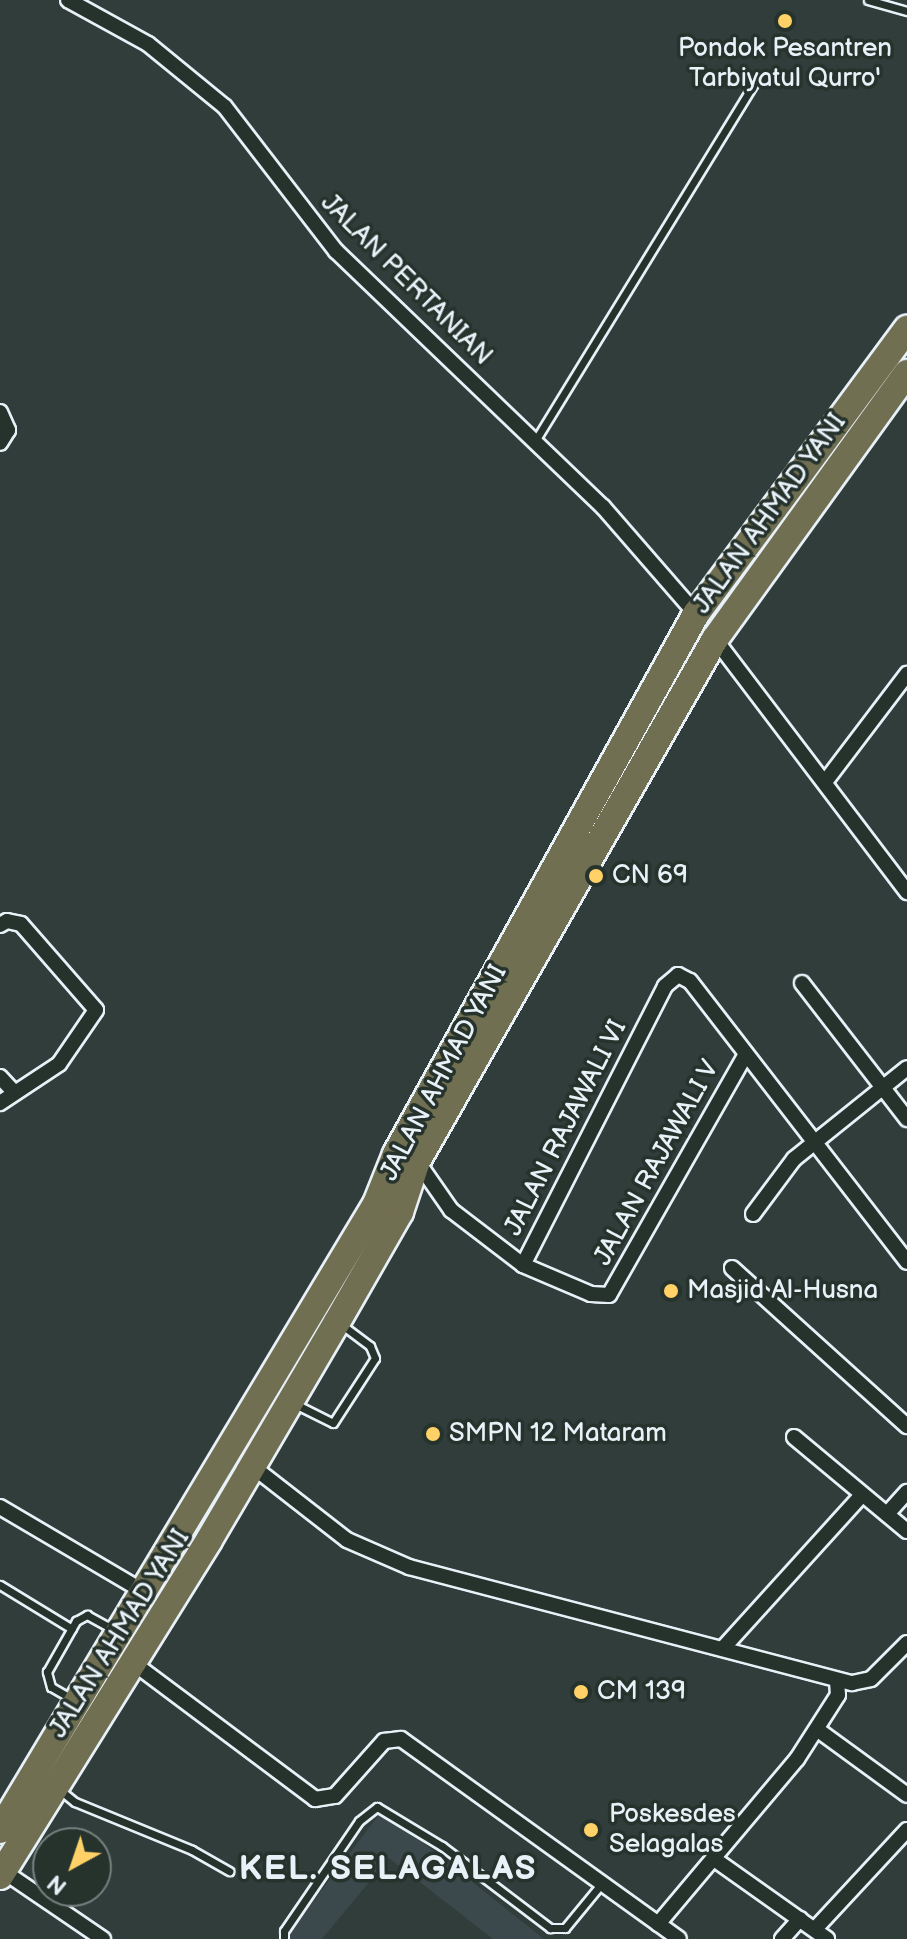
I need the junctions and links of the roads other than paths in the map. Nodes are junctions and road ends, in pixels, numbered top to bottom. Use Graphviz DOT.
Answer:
graph roads {
  1 [pos="68,0"];
  2 [pos="868,0"];
  3 [pos="907,11"];
  4 [pos="754,84"];
  5 [pos="907,329"];
  6 [pos="907,373"];
  7 [pos="0,412"];
  8 [pos="535,441"];
  9 [pos="0,443"];
  10 [pos="696,614"];
  11 [pos="715,639"];
  12 [pos="907,674"];
  13 [pos="825,782"];
  14 [pos="907,892"];
  15 [pos="0,925"];
  16 [pos="802,983"];
  17 [pos="746,1054"];
  18 [pos="907,1068"];
  19 [pos="0,1077"];
  20 [pos="883,1087"];
  21 [pos="12,1090"];
  22 [pos="0,1103"];
  23 [pos="907,1119"];
  24 [pos="815,1140"];
  25 [pos="409,1162"];
  26 [pos="388,1208"];
  27 [pos="753,1214"];
  28 [pos="907,1262"];
  29 [pos="523,1265"];
  30 [pos="732,1268"];
  31 [pos="564,1284"];
  32 [pos="337,1322"];
  33 [pos="291,1401"];
  34 [pos="907,1426"];
  35 [pos="794,1437"];
  36 [pos="252,1466"];
  37 [pos="907,1492"];
  38 [pos="862,1495"];
  39 [pos="0,1507"];
  40 [pos="887,1514"];
  41 [pos="185,1530"];
  42 [pos="907,1531"];
  43 [pos="209,1540"];
  44 [pos="0,1585"];
  45 [pos="146,1593"];
  46 [pos="72,1629"];
  47 [pos="121,1634"];
  48 [pos="907,1643"];
  49 [pos="724,1647"];
  50 [pos="132,1662"];
  51 [pos="837,1680"];
  52 [pos="77,1703"];
  53 [pos="818,1730"];
  54 [pos="55,1785"];
  55 [pos="907,1795"];
  56 [pos="10,1827"];
  57 [pos="907,1830"];
  58 [pos="717,1861"];
  59 [pos="229,1871"];
  60 [pos="2,1873"];
  61 [pos="602,1883"];
  62 [pos="800,1919"];
  63 [pos="658,1924"];
  64 [pos="821,1934"];
  65 [pos="103,1939"];
  66 [pos="284,1939"];
  67 [pos="679,1939"];
  68 [pos="782,1939"];
  1 -- 8 [label="street, JALAN PERTANIAN"];
  2 -- 3 [label="lane"];
  4 -- 8 [label="lane"];
  5 -- 10 [label="highway, JALAN AHMAD YANI"];
  6 -- 11 [label="highway"];
  7 -- 9 [label="street"];
  8 -- 10 [label="street, JALAN PERTANIAN"];
  10 -- 25 [label="highway, JALAN AHMAD YANI"];
  11 -- 13 [label="street"];
  11 -- 25 [label="highway"];
  12 -- 13 [label="street"];
  13 -- 14 [label="street"];
  15 -- 21 [label="street"];
  16 -- 20 [label="street"];
  17 -- 24 [label="street"];
  17 -- 29 [label="street, JALAN RAJAWALI VI"];
  17 -- 31 [label="street, JALAN RAJAWALI V"];
  18 -- 20 [label="street"];
  19 -- 21 [label="street"];
  20 -- 23 [label="street"];
  20 -- 24 [label="street"];
  21 -- 22 [label="street"];
  24 -- 27 [label="street"];
  24 -- 28 [label="street"];
  25 -- 26 [label="highway, JALAN AHMAD YANI"];
  25 -- 29 [label="street"];
  26 -- 32 [label="highway"];
  26 -- 41 [label="highway, JALAN AHMAD YANI"];
  29 -- 31 [label="street, JALAN RAJAWALI VI"];
  30 -- 34 [label="street"];
  32 -- 33 [label="highway"];
  32 -- 33 [label="lane"];
  33 -- 36 [label="highway"];
  35 -- 38 [label="street"];
  36 -- 43 [label="highway"];
  36 -- 49 [label="street"];
  37 -- 40 [label="street"];
  38 -- 40 [label="street"];
  38 -- 49 [label="street"];
  39 -- 45 [label="street"];
  40 -- 42 [label="street"];
  41 -- 43 [label="highway"];
  41 -- 45 [label="highway, JALAN AHMAD YANI"];
  43 -- 50 [label="highway"];
  44 -- 46 [label="lane"];
  45 -- 47 [label="highway, JALAN AHMAD YANI"];
  46 -- 47 [label="lane"];
  46 -- 52 [label="lane"];
  47 -- 52 [label="highway, JALAN AHMAD YANI"];
  48 -- 51 [label="street"];
  49 -- 51 [label="street"];
  50 -- 54 [label="highway"];
  50 -- 61 [label="street"];
  51 -- 53 [label="street"];
  52 -- 56 [label="highway, JALAN AHMAD YANI"];
  53 -- 55 [label="street"];
  53 -- 58 [label="street"];
  54 -- 56 [label="highway"];
  54 -- 59 [label="lane"];
  56 -- 60 [label="highway"];
  57 -- 64 [label="street"];
  58 -- 62 [label="street"];
  58 -- 63 [label="street"];
  60 -- 65 [label="street"];
  61 -- 63 [label="street"];
  61 -- 66 [label="lane"];
  62 -- 64 [label="street"];
  62 -- 68 [label="street"];
  63 -- 67 [label="street"];
}
